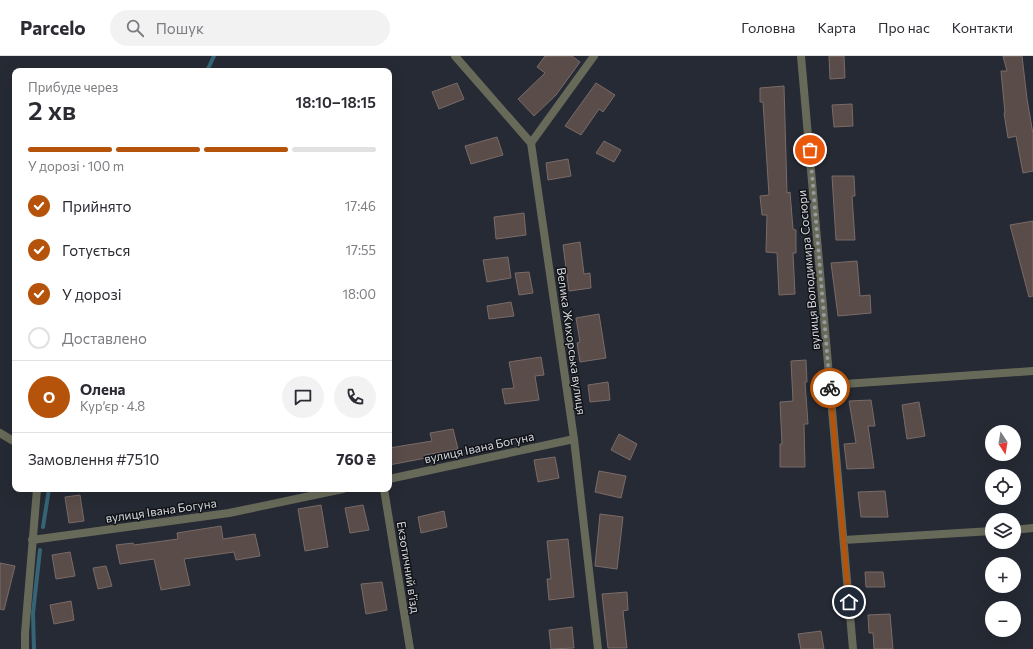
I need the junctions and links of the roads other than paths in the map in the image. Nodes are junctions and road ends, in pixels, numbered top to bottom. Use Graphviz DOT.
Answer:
graph roads {
  1 [pos="455,56"];
  2 [pos="594,56"];
  3 [pos="801,56"];
  4 [pos="531,143"];
  5 [pos="1033,371"];
  6 [pos="830,385"];
  7 [pos="0,433"];
  8 [pos="574,439"];
  9 [pos="12,440"];
  10 [pos="392,478"];
  11 [pos="37,492"];
  12 [pos="329,492"];
  13 [pos="384,492"];
  14 [pos="1033,528"];
  15 [pos="1021,529"];
  16 [pos="985,531"];
  17 [pos="32,540"];
  18 [pos="844,540"];
  19 [pos="26,649"];
  20 [pos="410,649"];
  21 [pos="598,649"];
  22 [pos="853,649"];
  1 -- 4 [label="street"];
  2 -- 4 [label="street"];
  3 -- 6 [label="street, вулиця Володимира Сосюри"];
  4 -- 8 [label="street, Велика Жихорська вулиця"];
  5 -- 6 [label="street"];
  6 -- 18 [label="street, вулиця Володимира Сосюри"];
  7 -- 9 [label="street"];
  8 -- 10 [label="street, вулиця Івана Богуна"];
  8 -- 21 [label="street, Велика Жихорська вулиця"];
  11 -- 17 [label="street"];
  12 -- 17 [label="street, вулиця Івана Богуна"];
  13 -- 20 [label="street, Екзотичний в'їзд"];
  14 -- 15 [label="street"];
  16 -- 18 [label="street"];
  17 -- 19 [label="street"];
  18 -- 22 [label="street, вулиця Володимира Сосюри"];
}
